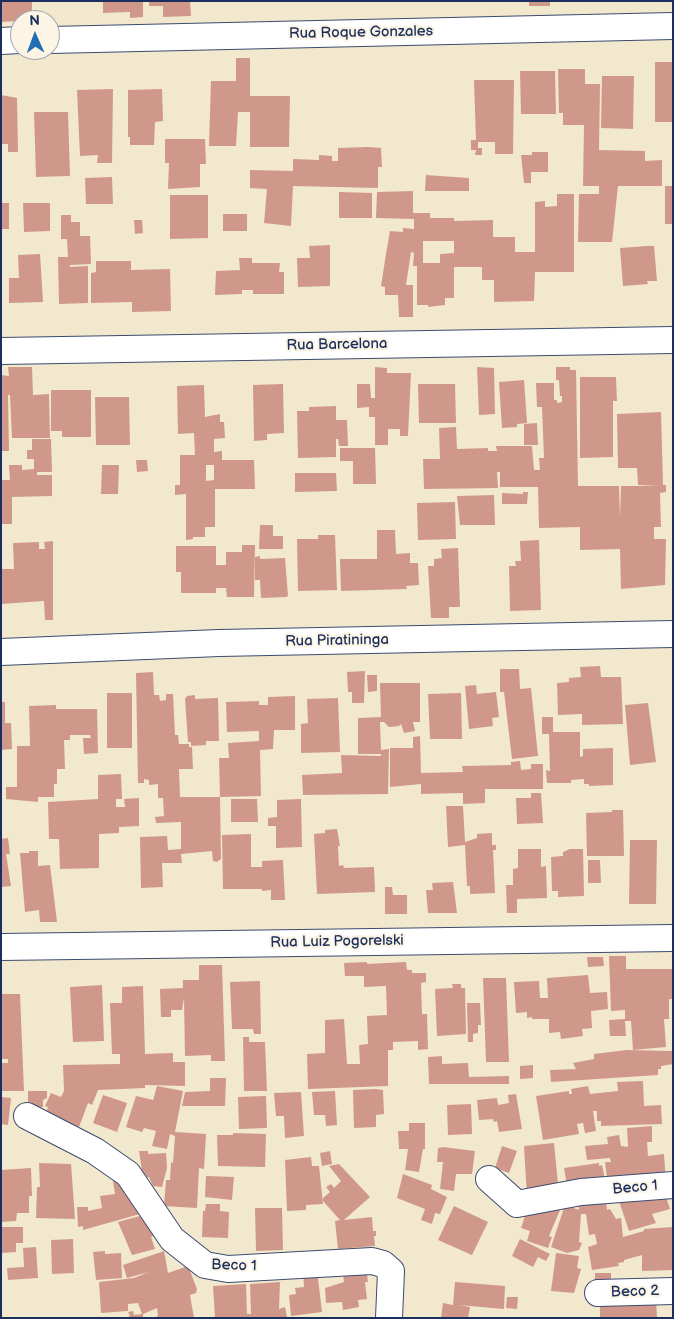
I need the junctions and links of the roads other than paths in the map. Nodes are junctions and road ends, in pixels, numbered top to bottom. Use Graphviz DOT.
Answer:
graph roads {
  1 [pos="673,26"];
  2 [pos="60,40"];
  3 [pos="673,340"];
  4 [pos="1,351"];
  5 [pos="673,634"];
  6 [pos="1,652"];
  7 [pos="673,938"];
  8 [pos="1,947"];
  9 [pos="27,1116"];
  10 [pos="489,1178"];
  11 [pos="673,1185"];
  12 [pos="673,1291"];
  13 [pos="598,1293"];
  14 [pos="390,1318"];
  1 -- 2 [label="street, Rua Roque Gonzales"];
  3 -- 4 [label="street, Rua Barcelona"];
  5 -- 6 [label="street, Rua Piratininga"];
  7 -- 8 [label="street, Rua Luiz Pogorelski"];
  9 -- 14 [label="street, Beco 1"];
  10 -- 11 [label="street, Beco 1"];
  12 -- 13 [label="street, Beco 2"];
}
